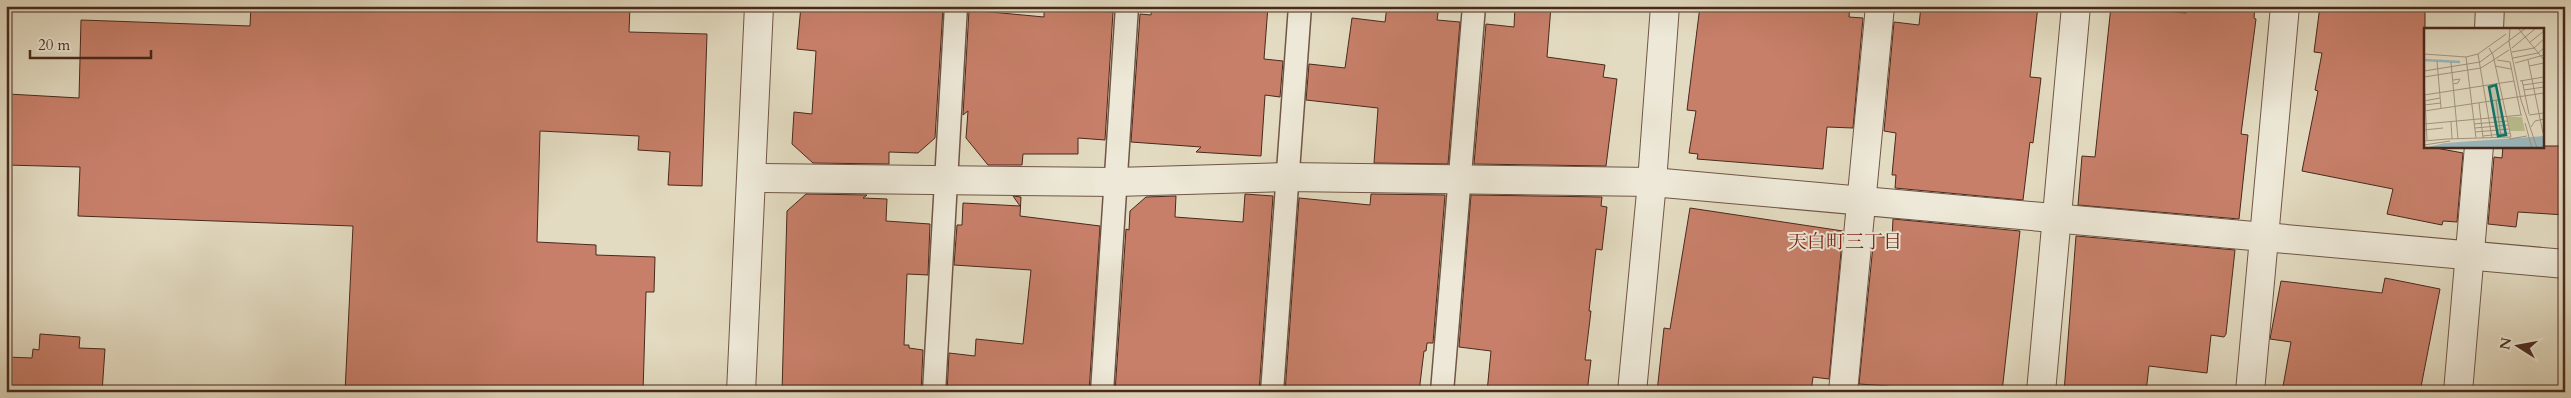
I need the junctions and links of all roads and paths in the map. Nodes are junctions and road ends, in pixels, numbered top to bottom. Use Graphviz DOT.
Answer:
graph roads {
  1 [pos="759,6"];
  2 [pos="956,6"];
  3 [pos="1127,6"];
  4 [pos="1300,6"];
  5 [pos="1474,6"];
  6 [pos="1665,6"];
  7 [pos="1880,6"];
  8 [pos="2076,6"];
  9 [pos="2285,6"];
  10 [pos="2490,6"];
  11 [pos="2489,28"];
  12 [pos="2479,148"];
  13 [pos="1287,177"];
  14 [pos="752,178"];
  15 [pos="1460,178"];
  16 [pos="946,179"];
  17 [pos="1116,182"];
  18 [pos="1652,182"];
  19 [pos="1862,201"];
  20 [pos="2057,218"];
  21 [pos="2264,238"];
  22 [pos="2471,257"];
  23 [pos="2565,264"];
  24 [pos="741,392"];
  25 [pos="934,392"];
  26 [pos="1102,392"];
  27 [pos="1272,392"];
  28 [pos="1442,392"];
  29 [pos="1632,392"];
  30 [pos="1843,392"];
  31 [pos="2041,392"];
  32 [pos="2250,392"];
  33 [pos="2458,392"];
  1 -- 14 [label="street"];
  2 -- 16 [label="lane"];
  3 -- 17 [label="lane"];
  4 -- 13 [label="lane"];
  5 -- 15 [label="lane"];
  6 -- 18 [label="street"];
  7 -- 19 [label="street"];
  8 -- 20 [label="street"];
  9 -- 21 [label="street"];
  10 -- 11 [label="street"];
  12 -- 22 [label="street"];
  13 -- 15 [label="street"];
  13 -- 17 [label="street"];
  13 -- 27 [label="lane"];
  14 -- 16 [label="street"];
  14 -- 24 [label="street"];
  15 -- 18 [label="street"];
  15 -- 28 [label="lane"];
  16 -- 17 [label="street"];
  16 -- 25 [label="lane"];
  17 -- 26 [label="lane"];
  18 -- 19 [label="street"];
  18 -- 29 [label="street"];
  19 -- 20 [label="street"];
  19 -- 30 [label="street"];
  20 -- 21 [label="street"];
  20 -- 31 [label="street"];
  21 -- 22 [label="street"];
  21 -- 32 [label="street"];
  22 -- 23 [label="street"];
  22 -- 33 [label="street"];
}
